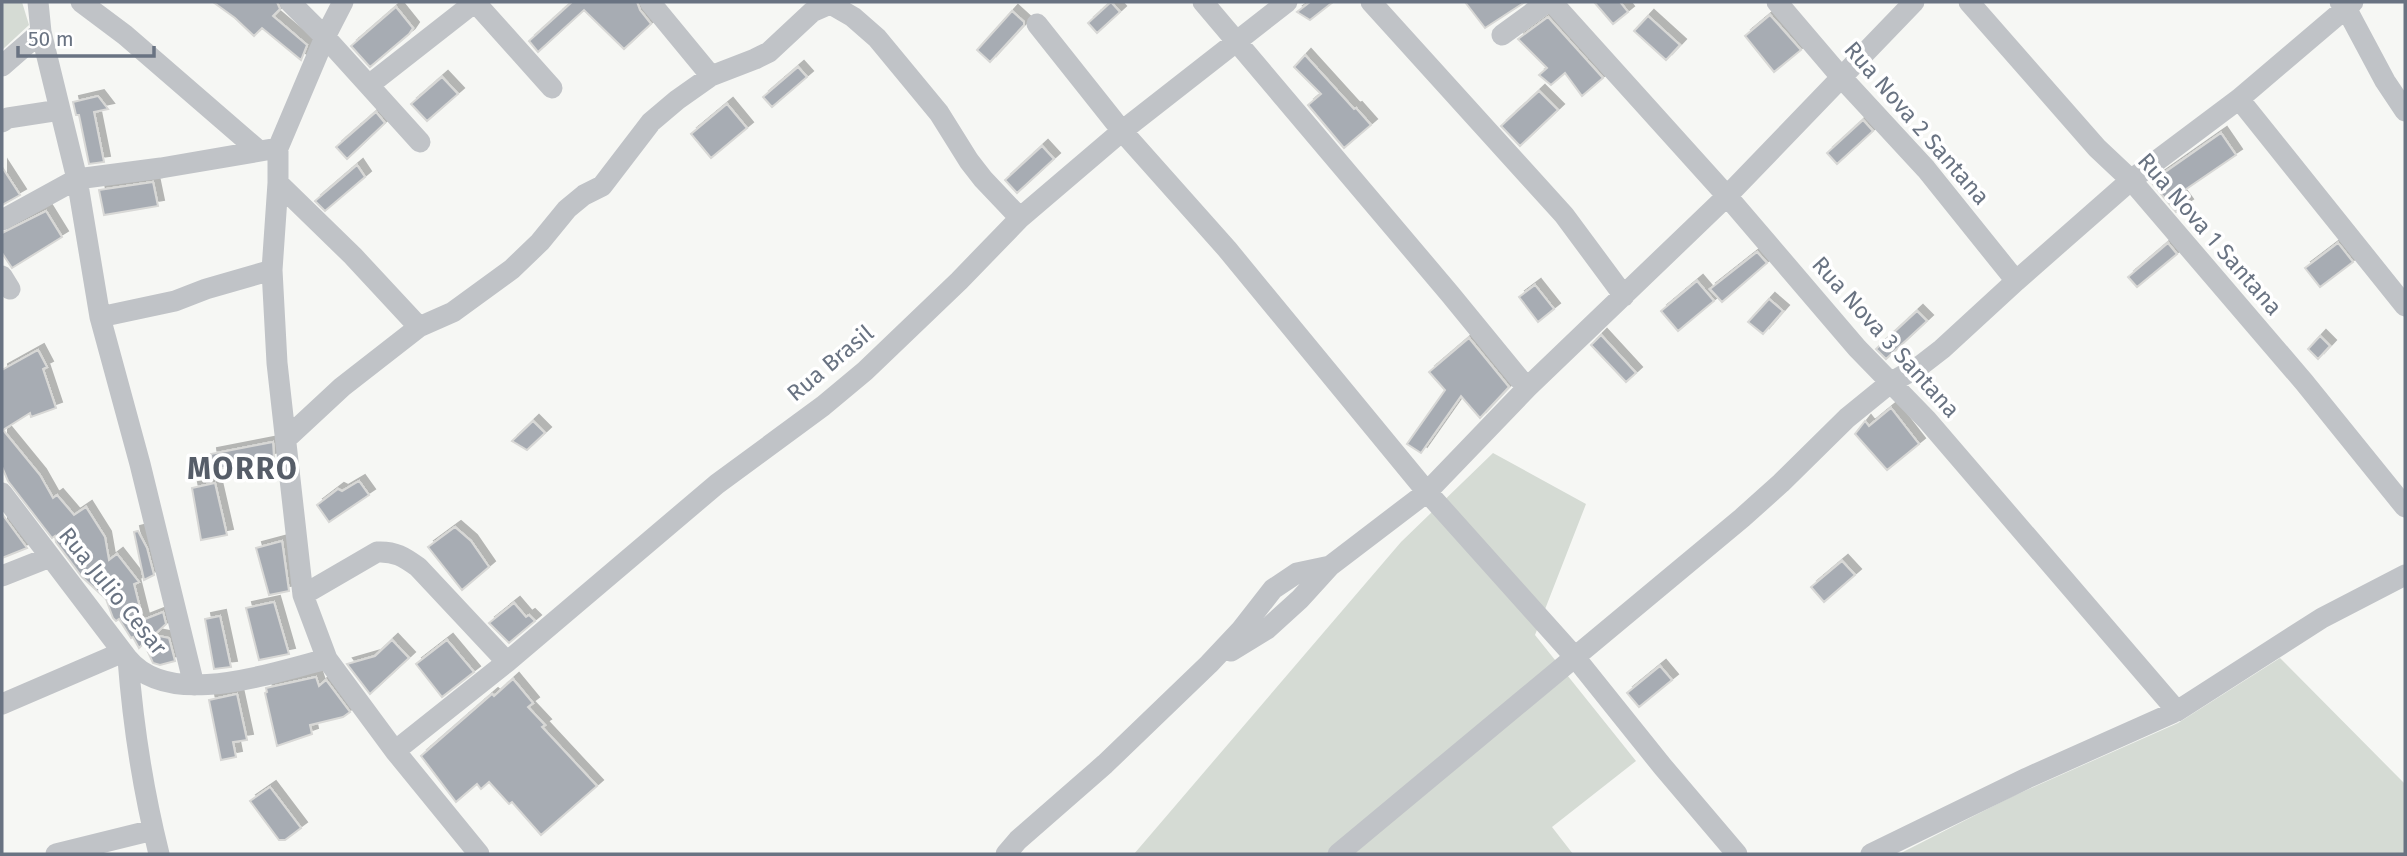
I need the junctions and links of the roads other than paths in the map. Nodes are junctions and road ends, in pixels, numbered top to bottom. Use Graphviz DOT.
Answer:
graph roads {
  1 [pos="38,2"];
  2 [pos="81,2"];
  3 [pos="290,2"];
  4 [pos="343,2"];
  5 [pos="475,2"];
  6 [pos="650,2"];
  7 [pos="1203,2"];
  8 [pos="1287,2"];
  9 [pos="1371,2"];
  10 [pos="1550,2"];
  11 [pos="1777,2"];
  12 [pos="1914,2"];
  13 [pos="1969,2"];
  14 [pos="2346,4"];
  15 [pos="1037,24"];
  16 [pos="41,32"];
  17 [pos="1502,35"];
  18 [pos="325,37"];
  19 [pos="1234,41"];
  20 [pos="2,66"];
  21 [pos="711,76"];
  22 [pos="1841,77"];
  23 [pos="369,85"];
  24 [pos="552,88"];
  25 [pos="2239,99"];
  26 [pos="60,110"];
  27 [pos="2405,111"];
  28 [pos="2,122"];
  29 [pos="1122,131"];
  30 [pos="420,142"];
  31 [pos="268,149"];
  32 [pos="77,179"];
  33 [pos="2131,180"];
  34 [pos="278,183"];
  35 [pos="1727,196"];
  36 [pos="1020,218"];
  37 [pos="2,220"];
  38 [pos="272,270"];
  39 [pos="2016,281"];
  40 [pos="1624,296"];
  41 [pos="2405,306"];
  42 [pos="100,317"];
  43 [pos="419,327"];
  44 [pos="1890,383"];
  45 [pos="1527,388"];
  46 [pos="286,439"];
  47 [pos="1427,492"];
  48 [pos="2,493"];
  49 [pos="2405,507"];
  50 [pos="50,557"];
  51 [pos="2405,575"];
  52 [pos="2,576"];
  53 [pos="303,595"];
  54 [pos="126,656"];
  55 [pos="1574,656"];
  56 [pos="327,659"];
  57 [pos="507,662"];
  58 [pos="194,685"];
  59 [pos="2,704"];
  60 [pos="2177,711"];
  61 [pos="395,751"];
  62 [pos="153,830"];
  63 [pos="56,854"];
  64 [pos="159,854"];
  65 [pos="479,854"];
  66 [pos="1006,854"];
  67 [pos="1338,854"];
  68 [pos="1737,854"];
  69 [pos="1871,854"];
  1 -- 16 [label="street"];
  2 -- 31 [label="street"];
  3 -- 18 [label="street"];
  4 -- 18 [label="street"];
  5 -- 23 [label="street"];
  5 -- 24 [label="street"];
  6 -- 21 [label="street"];
  7 -- 19 [label="street"];
  8 -- 19 [label="street, Rua Brasil"];
  9 -- 40 [label="street"];
  10 -- 17 [label="street"];
  10 -- 35 [label="street, Rua Nova 3 Santana"];
  11 -- 22 [label="street, Rua Nova 2 Santana"];
  12 -- 22 [label="street"];
  13 -- 33 [label="street, Rua Nova 1 Santana"];
  14 -- 25 [label="street"];
  14 -- 27 [label="street"];
  15 -- 29 [label="street"];
  16 -- 20 [label="street"];
  16 -- 26 [label="street"];
  18 -- 23 [label="street"];
  18 -- 31 [label="street"];
  19 -- 29 [label="street, Rua Brasil"];
  19 -- 45 [label="street"];
  21 -- 36 [label="street"];
  21 -- 43 [label="street"];
  22 -- 35 [label="street"];
  22 -- 39 [label="street, Rua Nova 2 Santana"];
  23 -- 30 [label="street"];
  25 -- 33 [label="street"];
  25 -- 41 [label="street"];
  26 -- 28 [label="street"];
  26 -- 32 [label="street"];
  29 -- 36 [label="street, Rua Brasil"];
  29 -- 47 [label="street"];
  31 -- 32 [label="street"];
  31 -- 34 [label="street"];
  32 -- 37 [label="street"];
  32 -- 42 [label="street"];
  33 -- 39 [label="street"];
  33 -- 49 [label="street, Rua Nova 1 Santana"];
  34 -- 38 [label="street"];
  34 -- 43 [label="street"];
  35 -- 40 [label="street"];
  35 -- 44 [label="street, Rua Nova 3 Santana"];
  36 -- 57 [label="street, Rua Brasil"];
  38 -- 42 [label="street"];
  38 -- 46 [label="street"];
  39 -- 44 [label="street"];
  40 -- 45 [label="street"];
  42 -- 58 [label="street"];
  43 -- 46 [label="street"];
  44 -- 55 [label="street"];
  44 -- 60 [label="street, Rua Nova 3 Santana"];
  45 -- 47 [label="street"];
  46 -- 53 [label="street"];
  47 -- 55 [label="street"];
  47 -- 66 [label="street"];
  48 -- 50 [label="street, Rua Julio Cesar"];
  50 -- 52 [label="street"];
  50 -- 54 [label="street, Rua Julio Cesar"];
  51 -- 60 [label="street"];
  53 -- 56 [label="street"];
  53 -- 57 [label="street"];
  54 -- 58 [label="street, Rua Julio Cesar"];
  54 -- 59 [label="street"];
  54 -- 62 [label="street"];
  55 -- 67 [label="street"];
  55 -- 68 [label="street"];
  56 -- 58 [label="street, Rua Julio Cesar"];
  56 -- 61 [label="street"];
  57 -- 61 [label="street, Rua Brasil"];
  60 -- 69 [label="street"];
  61 -- 65 [label="street"];
  62 -- 63 [label="street"];
  62 -- 64 [label="street"];
}
